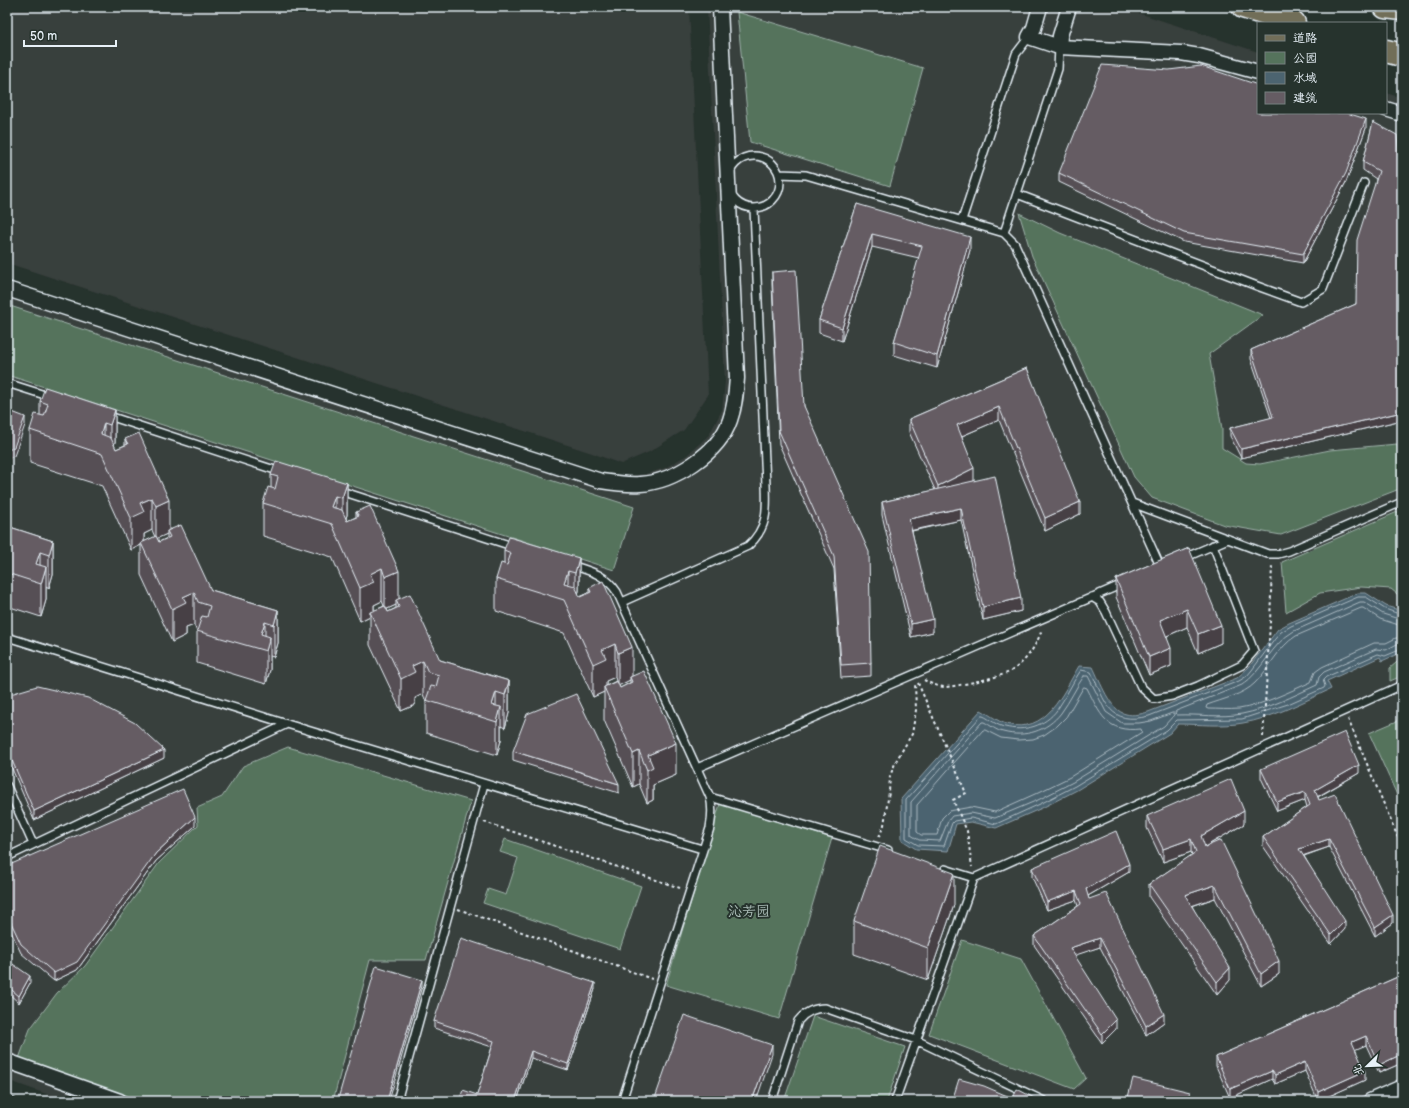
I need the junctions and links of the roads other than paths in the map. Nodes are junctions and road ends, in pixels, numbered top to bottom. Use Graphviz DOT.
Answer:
graph roads {
  1 [pos="720,7"];
  2 [pos="1040,7"];
  3 [pos="1069,7"];
  4 [pos="1243,7"];
  5 [pos="1385,7"];
  6 [pos="1402,9"];
  7 [pos="1291,22"];
  8 [pos="1029,37"];
  9 [pos="1059,47"];
  10 [pos="1387,51"];
  11 [pos="1402,55"];
  12 [pos="1257,72"];
  13 [pos="1387,108"];
  14 [pos="1402,114"];
  15 [pos="779,174"];
  16 [pos="728,183"];
  17 [pos="1364,183"];
  18 [pos="1017,194"];
  19 [pos="754,209"];
  20 [pos="962,220"];
  21 [pos="1004,233"];
  22 [pos="7,289"];
  23 [pos="7,383"];
  24 [pos="60,400"];
  25 [pos="97,412"];
  26 [pos="286,473"];
  27 [pos="331,488"];
  28 [pos="1402,502"];
  29 [pos="1132,503"];
  30 [pos="1228,539"];
  31 [pos="1213,545"];
  32 [pos="519,548"];
  33 [pos="564,563"];
  34 [pos="1133,580"];
  35 [pos="1092,597"];
  36 [pos="622,602"];
  37 [pos="7,637"];
  38 [pos="1402,686"];
  39 [pos="286,724"];
  40 [pos="697,768"];
  41 [pos="484,784"];
  42 [pos="7,786"];
  43 [pos="710,797"];
  44 [pos="33,844"];
  45 [pos="702,849"];
  46 [pos="897,853"];
  47 [pos="7,857"];
  48 [pos="940,868"];
  49 [pos="974,878"];
  50 [pos="916,1040"];
  51 [pos="7,1061"];
  52 [pos="1402,1087"];
  53 [pos="120,1101"];
  54 [pos="397,1101"];
  55 [pos="622,1101"];
  56 [pos="772,1101"];
  57 [pos="895,1101"];
  58 [pos="1044,1101"];
  59 [pos="1370,1101"];
  1 -- 16 [label="street"];
  2 -- 8 [label="street"];
  3 -- 9 [label="street"];
  4 -- 7 [label="main road"];
  5 -- 6 [label="main road"];
  8 -- 9 [label="street"];
  8 -- 20 [label="lane"];
  9 -- 12 [label="street"];
  9 -- 18 [label="lane"];
  10 -- 11 [label="main road"];
  13 -- 14 [label="street"];
  15 -- 16 [label="lane"];
  15 -- 19 [label="lane"];
  15 -- 20 [label="lane"];
  16 -- 19 [label="lane"];
  16 -- 22 [label="street"];
  17 -- 18 [label="lane"];
  18 -- 21 [label="lane"];
  19 -- 36 [label="lane"];
  20 -- 21 [label="lane"];
  21 -- 29 [label="lane"];
  23 -- 24 [label="lane"];
  25 -- 26 [label="lane"];
  27 -- 32 [label="lane"];
  28 -- 30 [label="lane"];
  29 -- 30 [label="lane"];
  29 -- 31 [label="lane"];
  30 -- 31 [label="lane"];
  31 -- 35 [label="lane"];
  33 -- 36 [label="lane"];
  34 -- 35 [label="lane"];
  35 -- 40 [label="lane"];
  36 -- 40 [label="lane"];
  37 -- 39 [label="lane"];
  38 -- 49 [label="lane"];
  39 -- 41 [label="lane"];
  39 -- 44 [label="lane"];
  40 -- 43 [label="lane"];
  41 -- 45 [label="lane"];
  41 -- 54 [label="lane"];
  42 -- 44 [label="lane"];
  43 -- 45 [label="lane"];
  43 -- 46 [label="lane"];
  44 -- 47 [label="lane"];
  45 -- 55 [label="lane"];
  48 -- 49 [label="lane"];
  49 -- 50 [label="lane"];
  50 -- 56 [label="lane"];
  50 -- 57 [label="lane"];
  50 -- 58 [label="lane"];
  51 -- 53 [label="street"];
  52 -- 59 [label="street"];
}
